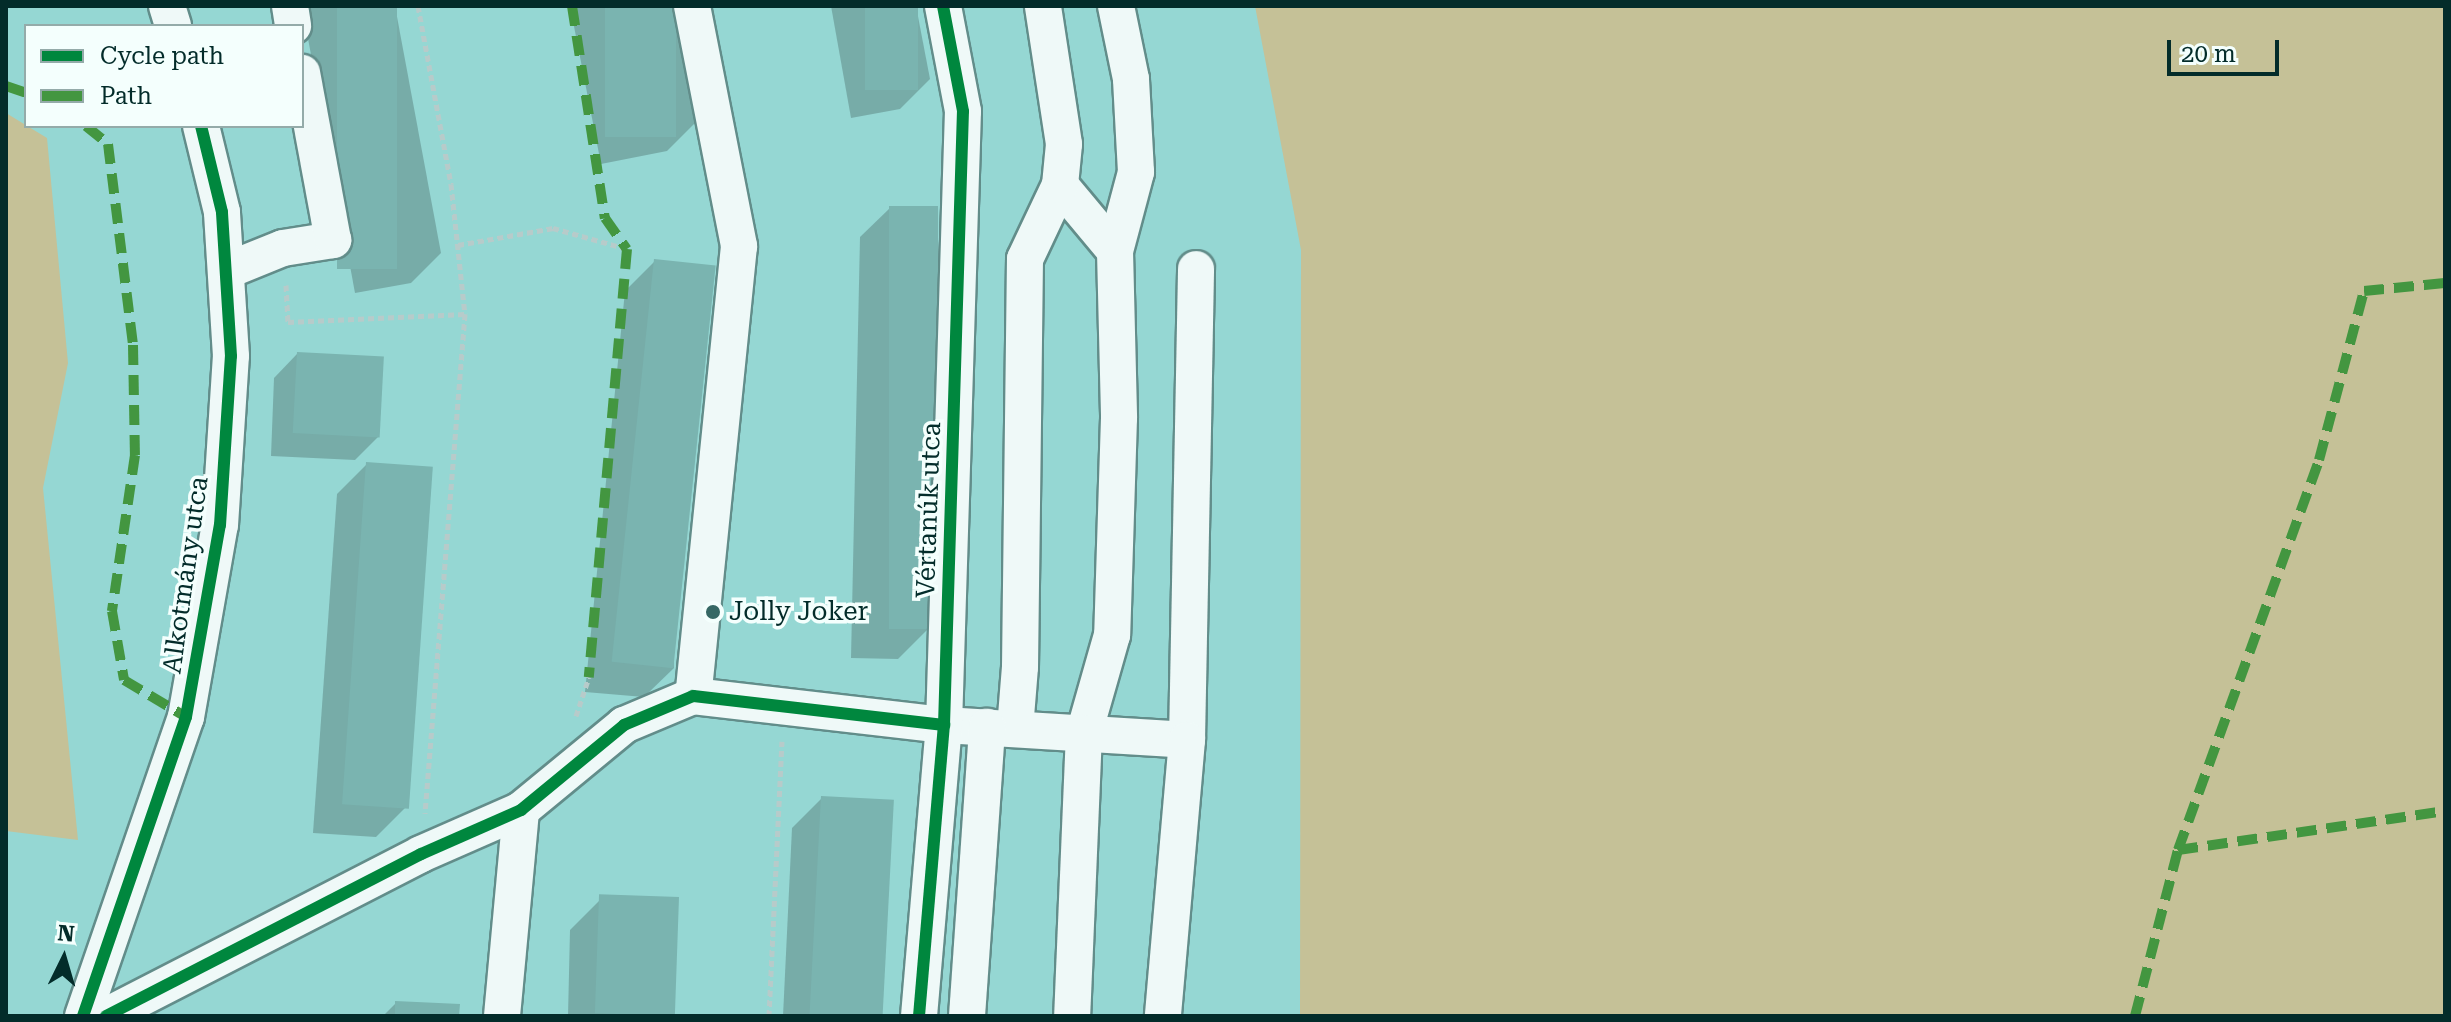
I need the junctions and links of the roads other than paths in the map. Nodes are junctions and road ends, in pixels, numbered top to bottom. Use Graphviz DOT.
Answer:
graph roads {
  1 [pos="692,6"];
  2 [pos="943,6"];
  3 [pos="1043,6"];
  4 [pos="1116,6"];
  5 [pos="304,84"];
  6 [pos="201,128"];
  7 [pos="1060,185"];
  8 [pos="1115,251"];
  9 [pos="1196,269"];
  10 [pos="226,271"];
  11 [pos="693,696"];
  12 [pos="944,725"];
  13 [pos="1001,728"];
  14 [pos="1084,733"];
  15 [pos="1187,740"];
  16 [pos="521,810"];
  17 [pos="83,1016"];
  18 [pos="106,1016"];
  19 [pos="502,1016"];
  20 [pos="919,1016"];
  21 [pos="967,1016"];
  22 [pos="1072,1016"];
  23 [pos="1163,1016"];
  1 -- 11 [label="street"];
  2 -- 12 [label="street, Vértanúk utca"];
  3 -- 7 [label="street"];
  4 -- 8 [label="street"];
  5 -- 10 [label="street"];
  6 -- 10 [label="street, Alkotmány utca"];
  7 -- 8 [label="street"];
  7 -- 13 [label="street"];
  8 -- 14 [label="street"];
  9 -- 15 [label="street"];
  10 -- 17 [label="street, Alkotmány utca"];
  11 -- 12 [label="street"];
  11 -- 16 [label="street"];
  12 -- 13 [label="street"];
  12 -- 20 [label="street, Vértanúk utca"];
  13 -- 14 [label="street"];
  13 -- 21 [label="street"];
  14 -- 15 [label="street"];
  14 -- 22 [label="street"];
  15 -- 23 [label="street"];
  16 -- 18 [label="street"];
  16 -- 19 [label="street"];
}
